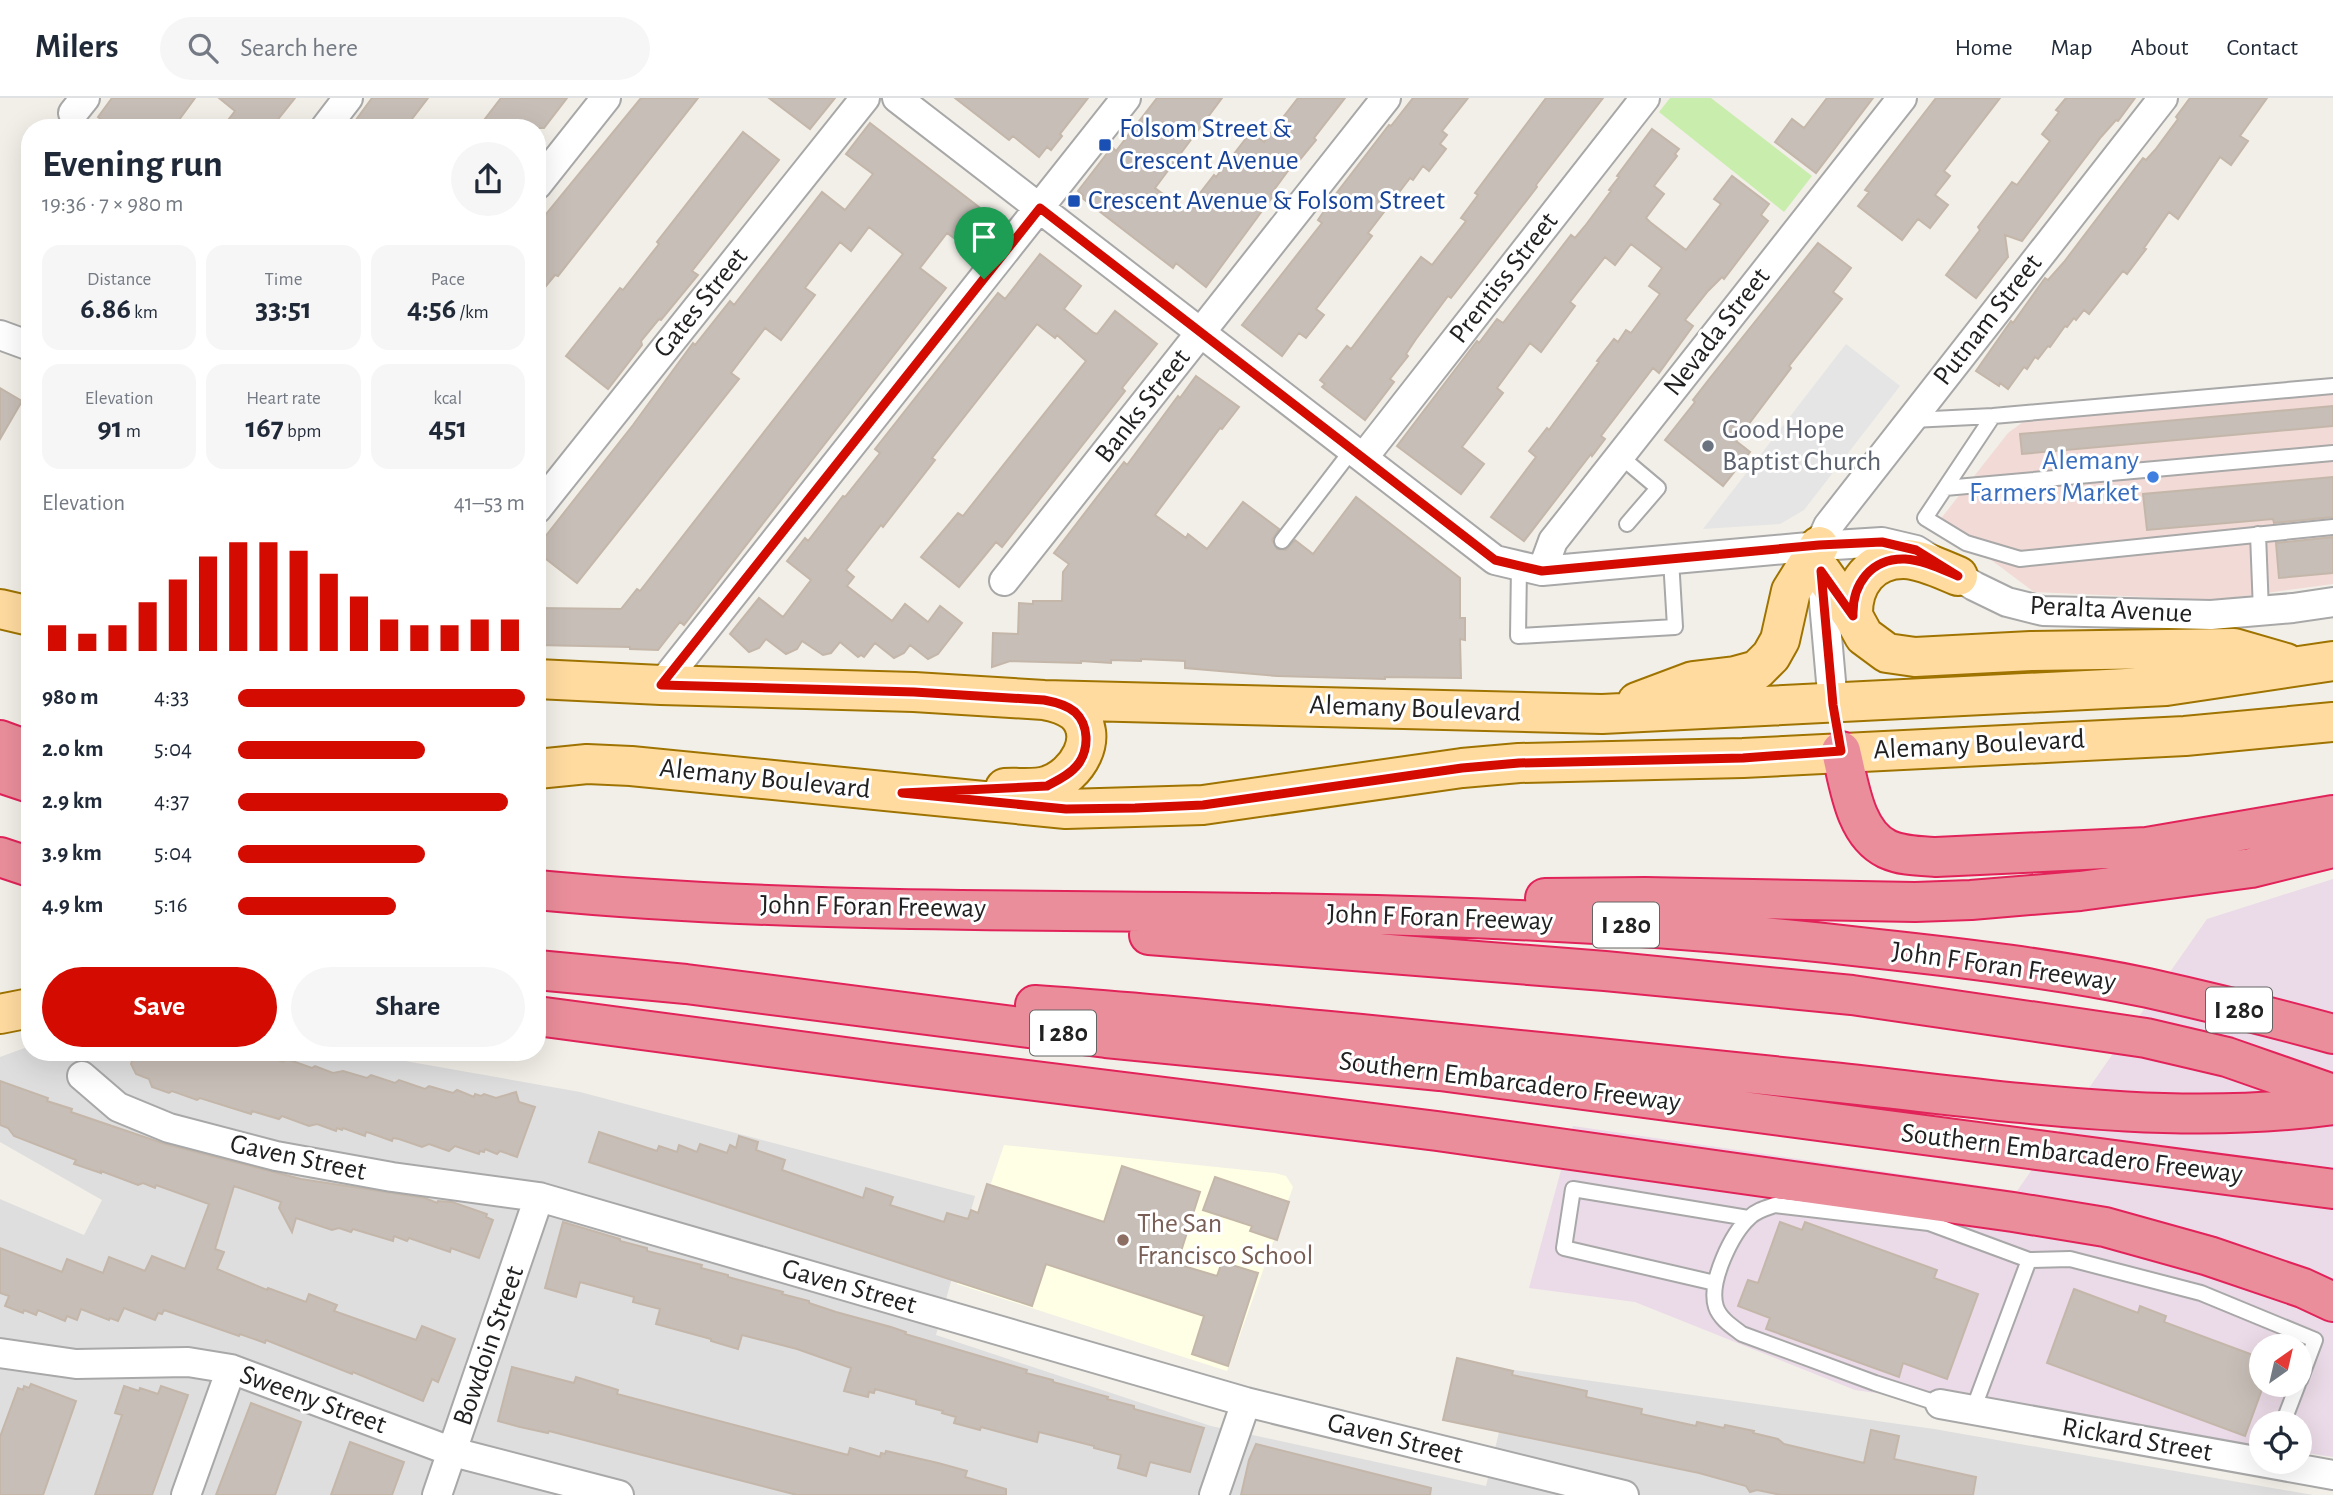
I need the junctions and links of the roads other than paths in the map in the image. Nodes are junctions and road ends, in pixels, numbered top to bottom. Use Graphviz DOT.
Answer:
graph roads {
  1 [pos="348,98"];
  2 [pos="606,98"];
  3 [pos="865,98"];
  4 [pos="897,98"];
  5 [pos="1126,98"];
  6 [pos="1386,98"];
  7 [pos="1645,98"];
  8 [pos="1902,98"];
  9 [pos="2163,98"];
  10 [pos="331,119"];
  11 [pos="546,174"];
  12 [pos="1040,208"];
  13 [pos="1201,333"];
  14 [pos="0,334"];
  15 [pos="21,342"];
  16 [pos="2333,386"];
  17 [pos="1993,416"];
  18 [pos="1910,420"];
  19 [pos="2333,453"];
  20 [pos="1358,454"];
  21 [pos="1620,456"];
  22 [pos="1945,488"];
  23 [pos="546,498"];
  24 [pos="1627,524"];
  25 [pos="2333,527"];
  26 [pos="2258,534"];
  27 [pos="1282,541"];
  28 [pos="1820,558"];
  29 [pos="1671,559"];
  30 [pos="1530,569"];
  31 [pos="1958,576"];
  32 [pos="1004,582"];
  33 [pos="2333,602"];
  34 [pos="0,609"];
  35 [pos="2261,611"];
  36 [pos="21,615"];
  37 [pos="1853,616"];
  38 [pos="2315,664"];
  39 [pos="546,679"];
  40 [pos="661,685"];
  41 [pos="1044,700"];
  42 [pos="1833,705"];
  43 [pos="1602,714"];
  44 [pos="2333,722"];
  45 [pos="0,740"];
  46 [pos="21,748"];
  47 [pos="1841,751"];
  48 [pos="546,768"];
  49 [pos="0,773"];
  50 [pos="21,780"];
  51 [pos="902,793"];
  52 [pos="2333,815"];
  53 [pos="2333,848"];
  54 [pos="2146,864"];
  55 [pos="546,891"];
  56 [pos="771,905"];
  57 [pos="1102,911"];
  58 [pos="546,971"];
  59 [pos="21,1010"];
  60 [pos="0,1014"];
  61 [pos="546,1017"];
  62 [pos="2333,1034"];
  63 [pos="1442,1056"];
  64 [pos="82,1076"];
  65 [pos="2333,1094"];
  66 [pos="2333,1105"];
  67 [pos="2333,1189"];
  68 [pos="539,1197"];
  69 [pos="1748,1218"];
  70 [pos="2029,1260"];
  71 [pos="1715,1283"];
  72 [pos="2333,1302"];
  73 [pos="2300,1334"];
  74 [pos="0,1353"];
  75 [pos="231,1369"];
  76 [pos="1246,1402"];
  77 [pos="1940,1404"];
  78 [pos="1973,1410"];
  79 [pos="453,1452"];
  80 [pos="2249,1459"];
  81 [pos="2312,1471"];
  82 [pos="2333,1475"];
  83 [pos="186,1495"];
  84 [pos="437,1495"];
  85 [pos="619,1495"];
  86 [pos="1214,1495"];
  87 [pos="1624,1495"];
  1 -- 10 [label="street"];
  2 -- 11 [label="street"];
  3 -- 23 [label="street, Gates Street"];
  4 -- 12 [label="street"];
  5 -- 12 [label="street"];
  6 -- 13 [label="street, Banks Street"];
  7 -- 20 [label="street, Prentiss Street"];
  8 -- 21 [label="street, Nevada Street"];
  9 -- 18 [label="street, Putnam Street"];
  12 -- 13 [label="street"];
  12 -- 40 [label="street"];
  13 -- 20 [label="street"];
  13 -- 32 [label="street, Banks Street"];
  14 -- 15 [label="street"];
  16 -- 17 [label="lane"];
  17 -- 18 [label="lane"];
  17 -- 22 [label="lane"];
  18 -- 28 [label="street, Putnam Street"];
  19 -- 22 [label="lane"];
  20 -- 27 [label="lane"];
  20 -- 30 [label="street"];
  21 -- 24 [label="lane"];
  21 -- 30 [label="street, Nevada Street"];
  22 -- 26 [label="lane"];
  25 -- 26 [label="lane"];
  26 -- 35 [label="lane"];
  28 -- 29 [label="street, Peralta Avenue"];
  28 -- 31 [label="street, Peralta Avenue"];
  28 -- 37 [label="main road"];
  28 -- 42 [label="street"];
  28 -- 43 [label="main road"];
  29 -- 30 [label="street, Peralta Avenue"];
  29 -- 30 [label="lane"];
  31 -- 35 [label="street, Peralta Avenue"];
  31 -- 37 [label="main road"];
  33 -- 35 [label="street, Peralta Avenue"];
  34 -- 36 [label="main road"];
  37 -- 38 [label="main road"];
  38 -- 42 [label="main road, Alemany Boulevard"];
  39 -- 40 [label="main road, Alemany Boulevard"];
  40 -- 41 [label="main road, Alemany Boulevard"];
  41 -- 43 [label="main road, Alemany Boulevard"];
  41 -- 51 [label="main road"];
  42 -- 43 [label="main road, Alemany Boulevard"];
  42 -- 47 [label="main road"];
  44 -- 47 [label="main road, Alemany Boulevard"];
  45 -- 46 [label="highway"];
  47 -- 51 [label="main road, Alemany Boulevard"];
  47 -- 54 [label="highway"];
  48 -- 51 [label="main road, Alemany Boulevard"];
  49 -- 50 [label="highway"];
  52 -- 54 [label="highway"];
  53 -- 54 [label="highway"];
  54 -- 57 [label="highway"];
  55 -- 56 [label="highway, John F Foran Freeway / I 280"];
  56 -- 57 [label="highway, John F Foran Freeway / I 280"];
  56 -- 65 [label="highway"];
  57 -- 62 [label="highway, John F Foran Freeway / I 280"];
  58 -- 63 [label="highway"];
  59 -- 60 [label="main road"];
  61 -- 72 [label="highway"];
  63 -- 66 [label="highway"];
  63 -- 67 [label="highway, Southern Embarcadero Freeway"];
  64 -- 68 [label="street, Gaven Street"];
  68 -- 76 [label="street, Gaven Street"];
  68 -- 79 [label="street, Bowdoin Street"];
  69 -- 70 [label="lane"];
  69 -- 71 [label="lane"];
  69 -- 71 [label="lane"];
  70 -- 73 [label="lane"];
  70 -- 78 [label="lane"];
  71 -- 77 [label="lane"];
  74 -- 75 [label="street, Sweeny Street"];
  75 -- 79 [label="street, Sweeny Street"];
  75 -- 83 [label="street"];
  76 -- 86 [label="street"];
  76 -- 87 [label="street, Gaven Street"];
  77 -- 78 [label="street, Rickard Street"];
  78 -- 80 [label="street, Rickard Street"];
  79 -- 84 [label="street, Bowdoin Street"];
  79 -- 85 [label="street, Sweeny Street"];
  81 -- 82 [label="street, Rickard Street"];
}
